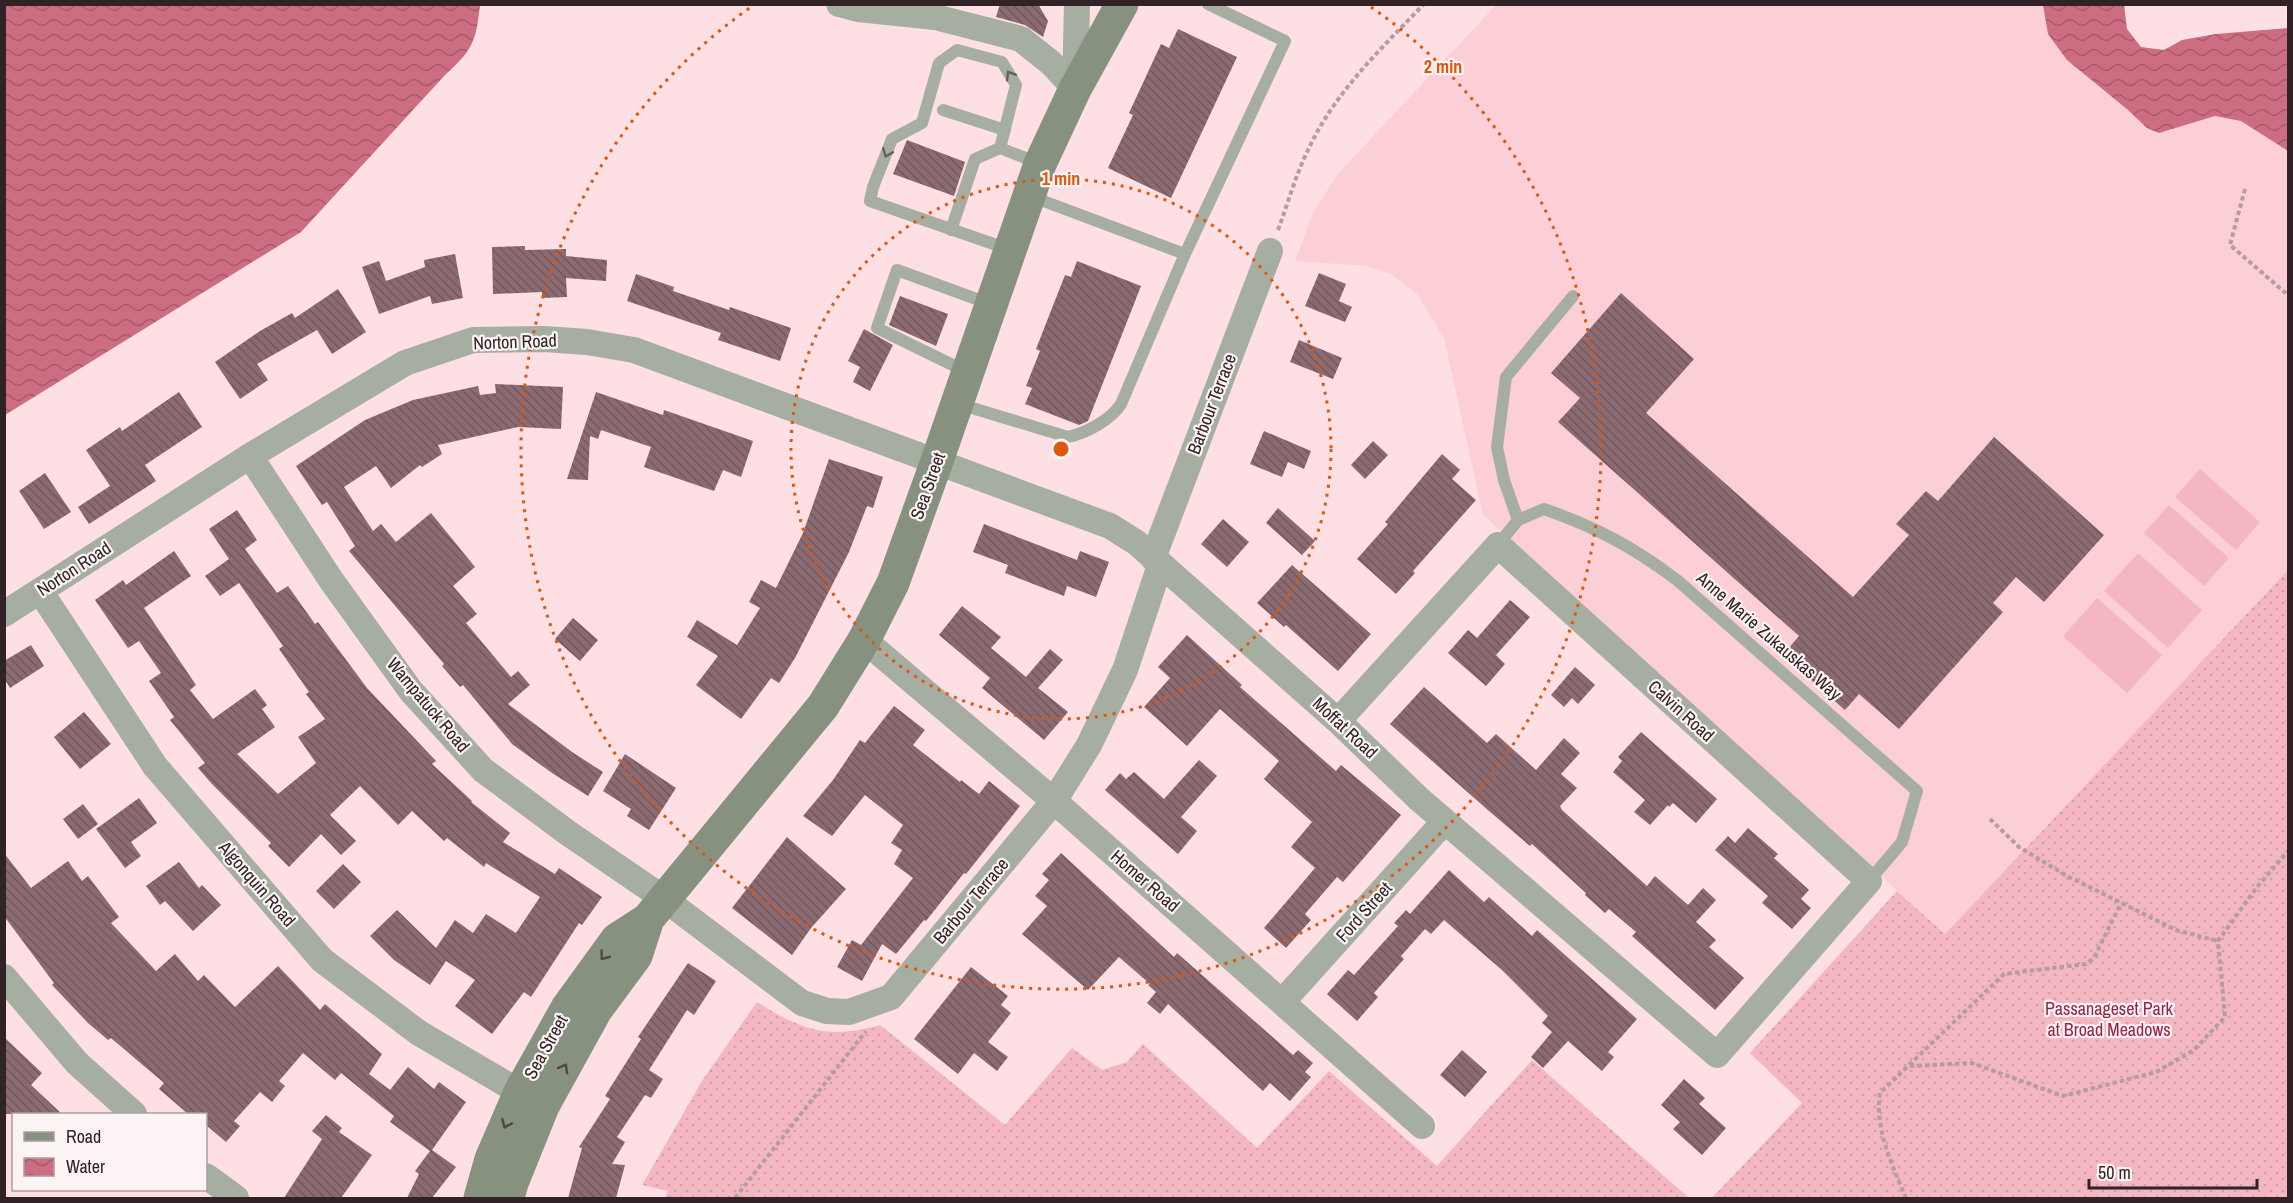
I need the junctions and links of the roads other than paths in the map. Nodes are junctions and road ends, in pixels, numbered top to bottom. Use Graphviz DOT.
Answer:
graph roads {
  1 [pos="839,4"];
  2 [pos="1077,4"];
  3 [pos="1122,4"];
  4 [pos="1208,4"];
  5 [pos="1075,89"];
  6 [pos="943,110"];
  7 [pos="1005,130"];
  8 [pos="1000,148"];
  9 [pos="1040,164"];
  10 [pos="1028,195"];
  11 [pos="951,230"];
  12 [pos="1010,250"];
  13 [pos="1270,251"];
  14 [pos="1185,254"];
  15 [pos="1573,296"];
  16 [pos="991,304"];
  17 [pos="968,372"];
  18 [pos="957,403"];
  19 [pos="250,456"];
  20 [pos="937,461"];
  21 [pos="1518,520"];
  22 [pos="1498,545"];
  23 [pos="1157,561"];
  24 [pos="40,591"];
  25 [pos="4,614"];
  26 [pos="864,640"];
  27 [pos="1338,721"];
  28 [pos="1054,801"];
  29 [pos="1444,822"];
  30 [pos="1869,881"];
  31 [pos="656,909"];
  32 [pos="4,977"];
  33 [pos="1283,1001"];
  34 [pos="531,1099"];
  35 [pos="133,1113"];
  36 [pos="1422,1126"];
  37 [pos="207,1177"];
  38 [pos="236,1198"];
  39 [pos="480,1198"];
  40 [pos="508,1198"];
  1 -- 5 [label="street"];
  2 -- 5 [label="street"];
  3 -- 5 [label="main road, Sea Street"];
  4 -- 14 [label="lane"];
  5 -- 9 [label="main road, Sea Street"];
  6 -- 7 [label="lane"];
  7 -- 8 [label="lane"];
  7 -- 11 [label="lane, one-way"];
  8 -- 9 [label="lane"];
  8 -- 11 [label="lane"];
  9 -- 10 [label="main road, Sea Street"];
  10 -- 12 [label="main road, Sea Street"];
  10 -- 14 [label="lane"];
  11 -- 12 [label="lane"];
  12 -- 16 [label="main road, Sea Street"];
  13 -- 23 [label="street, Barbour Terrace"];
  14 -- 18 [label="lane"];
  15 -- 21 [label="lane"];
  16 -- 17 [label="main road, Sea Street"];
  16 -- 17 [label="lane"];
  17 -- 18 [label="main road, Sea Street"];
  18 -- 20 [label="main road, Sea Street"];
  19 -- 20 [label="street, Norton Road"];
  19 -- 24 [label="street, Norton Road"];
  19 -- 31 [label="street, Wampatuck Road"];
  20 -- 23 [label="street, Moffat Road"];
  20 -- 26 [label="main road, Sea Street"];
  21 -- 22 [label="lane"];
  21 -- 30 [label="lane, Anne Marie Zukauskas Way"];
  22 -- 27 [label="street"];
  22 -- 30 [label="street, Calvin Road"];
  23 -- 27 [label="street, Moffat Road"];
  23 -- 28 [label="street, Barbour Terrace"];
  24 -- 25 [label="street, Norton Road"];
  24 -- 34 [label="street, Algonquin Road"];
  26 -- 28 [label="street, Homer Road"];
  26 -- 31 [label="main road, Sea Street"];
  27 -- 29 [label="street, Moffat Road"];
  28 -- 31 [label="street, Barbour Terrace"];
  28 -- 33 [label="street, Homer Road"];
  29 -- 30 [label="street, Moffat Road"];
  29 -- 33 [label="street, Ford Street"];
  31 -- 34 [label="main road, Sea Street"];
  32 -- 35 [label="street"];
  33 -- 36 [label="street, Homer Road"];
  34 -- 39 [label="main road, Sea Street, one-way"];
  34 -- 40 [label="main road, Sea Street"];
  37 -- 38 [label="street"];
}
